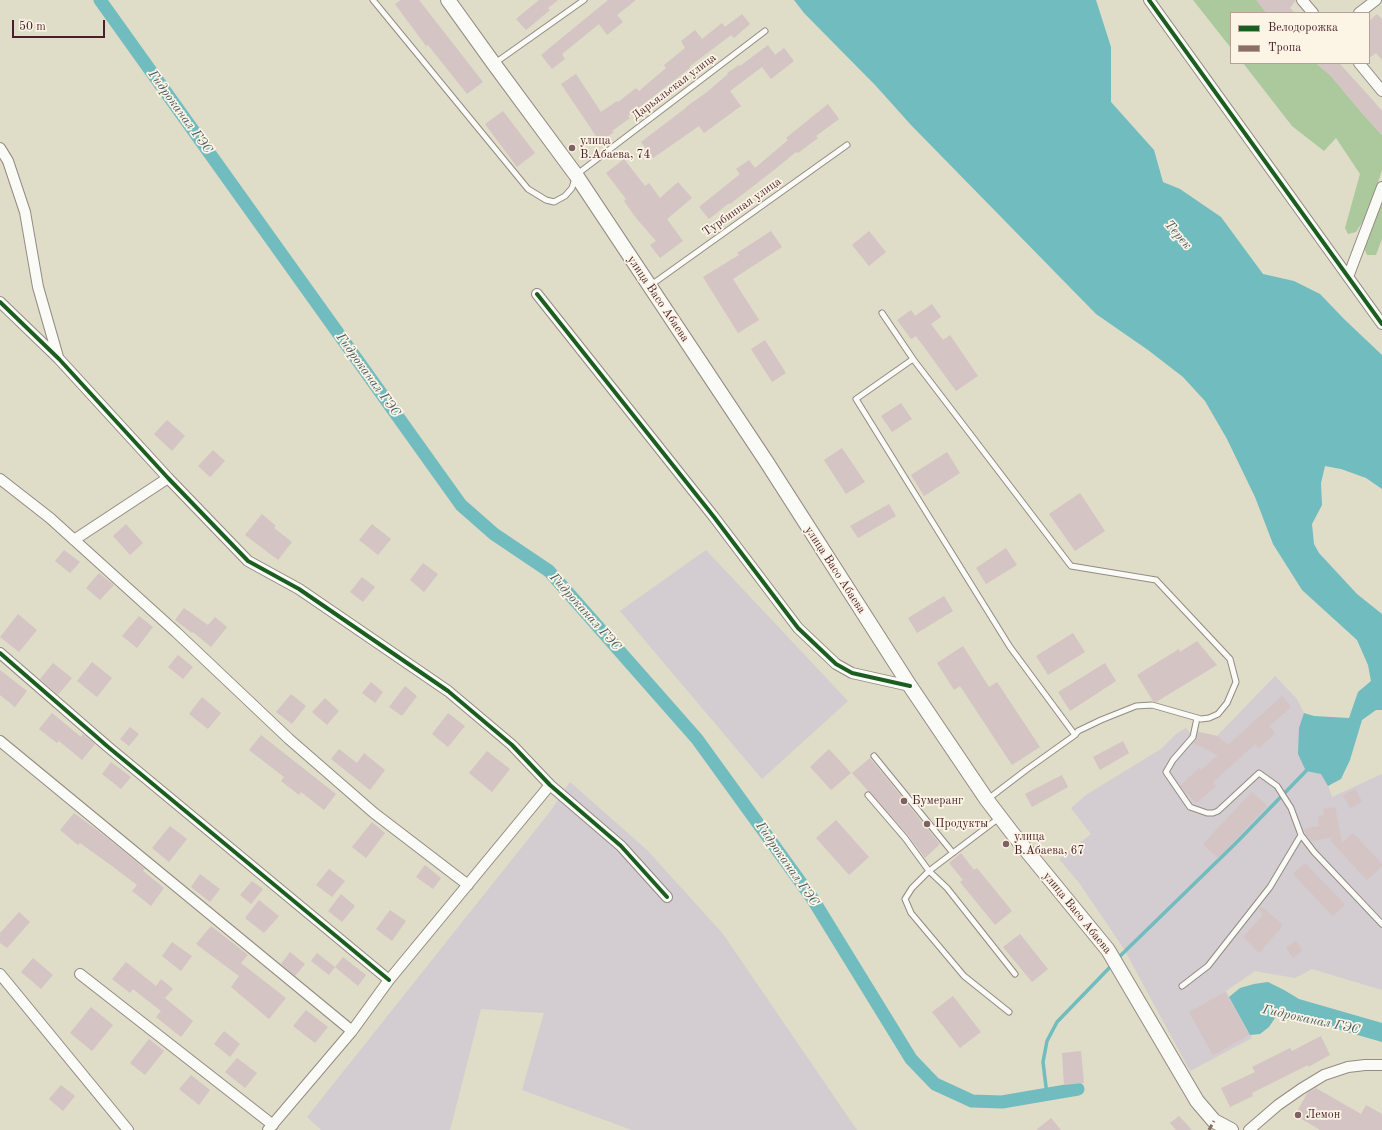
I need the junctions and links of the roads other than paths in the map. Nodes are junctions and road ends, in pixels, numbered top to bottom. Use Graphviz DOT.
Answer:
graph roads {
  1 [pos="373,0"];
  2 [pos="448,0"];
  3 [pos="584,0"];
  4 [pos="1149,0"];
  5 [pos="1302,0"];
  6 [pos="1376,0"];
  7 [pos="1382,5"];
  8 [pos="1312,12"];
  9 [pos="1360,12"];
  10 [pos="765,31"];
  11 [pos="494,64"];
  12 [pos="1359,64"];
  13 [pos="1382,91"];
  14 [pos="847,145"];
  15 [pos="0,148"];
  16 [pos="576,175"];
  17 [pos="1382,187"];
  18 [pos="1348,277"];
  19 [pos="649,286"];
  20 [pos="537,294"];
  21 [pos="0,302"];
  22 [pos="882,313"];
  23 [pos="1382,324"];
  24 [pos="59,359"];
  25 [pos="913,359"];
  26 [pos="168,478"];
  27 [pos="0,479"];
  28 [pos="74,540"];
  29 [pos="0,653"];
  30 [pos="910,686"];
  31 [pos="1197,718"];
  32 [pos="1075,735"];
  33 [pos="0,741"];
  34 [pos="874,756"];
  35 [pos="550,785"];
  36 [pos="868,795"];
  37 [pos="987,800"];
  38 [pos="1000,818"];
  39 [pos="1301,835"];
  40 [pos="953,853"];
  41 [pos="929,871"];
  42 [pos="468,885"];
  43 [pos="667,897"];
  44 [pos="1382,924"];
  45 [pos="0,974"];
  46 [pos="80,974"];
  47 [pos="1015,974"];
  48 [pos="389,980"];
  49 [pos="1182,986"];
  50 [pos="1009,1012"];
  51 [pos="352,1031"];
  52 [pos="1382,1065"];
  53 [pos="270,1127"];
  54 [pos="128,1130"];
  55 [pos="1231,1130"];
  56 [pos="1250,1130"];
  1 -- 16 [label="lane"];
  2 -- 11 [label="main road, улица Васо Абаева"];
  3 -- 11 [label="lane"];
  4 -- 18 [label="street"];
  5 -- 8 [label="street"];
  6 -- 7 [label="lane"];
  6 -- 9 [label="street"];
  10 -- 16 [label="lane, Дарьяльская улица"];
  11 -- 16 [label="main road, улица Васо Абаева"];
  12 -- 13 [label="street"];
  14 -- 19 [label="lane, Турбинная улица"];
  15 -- 24 [label="street"];
  16 -- 19 [label="main road, улица Васо Абаева"];
  17 -- 18 [label="street"];
  18 -- 23 [label="street"];
  19 -- 30 [label="main road, улица Васо Абаева"];
  20 -- 30 [label="street"];
  21 -- 24 [label="street"];
  22 -- 25 [label="lane"];
  24 -- 26 [label="street"];
  25 -- 31 [label="lane"];
  25 -- 32 [label="lane"];
  26 -- 28 [label="street"];
  26 -- 35 [label="street"];
  27 -- 28 [label="street"];
  28 -- 42 [label="street"];
  29 -- 48 [label="street"];
  30 -- 37 [label="main road, улица Васо Абаева"];
  31 -- 32 [label="lane"];
  31 -- 39 [label="lane"];
  32 -- 37 [label="lane"];
  33 -- 51 [label="street"];
  34 -- 40 [label="lane"];
  35 -- 42 [label="street"];
  35 -- 43 [label="street"];
  36 -- 41 [label="lane"];
  37 -- 38 [label="main road, улица Васо Абаева"];
  38 -- 40 [label="lane"];
  38 -- 55 [label="main road, улица Васо Абаева"];
  39 -- 44 [label="lane"];
  39 -- 49 [label="lane"];
  40 -- 41 [label="lane"];
  41 -- 47 [label="lane"];
  41 -- 50 [label="lane"];
  42 -- 48 [label="street"];
  45 -- 54 [label="street"];
  46 -- 53 [label="street"];
  48 -- 51 [label="street"];
  51 -- 53 [label="street"];
  52 -- 56 [label="street"];
}
